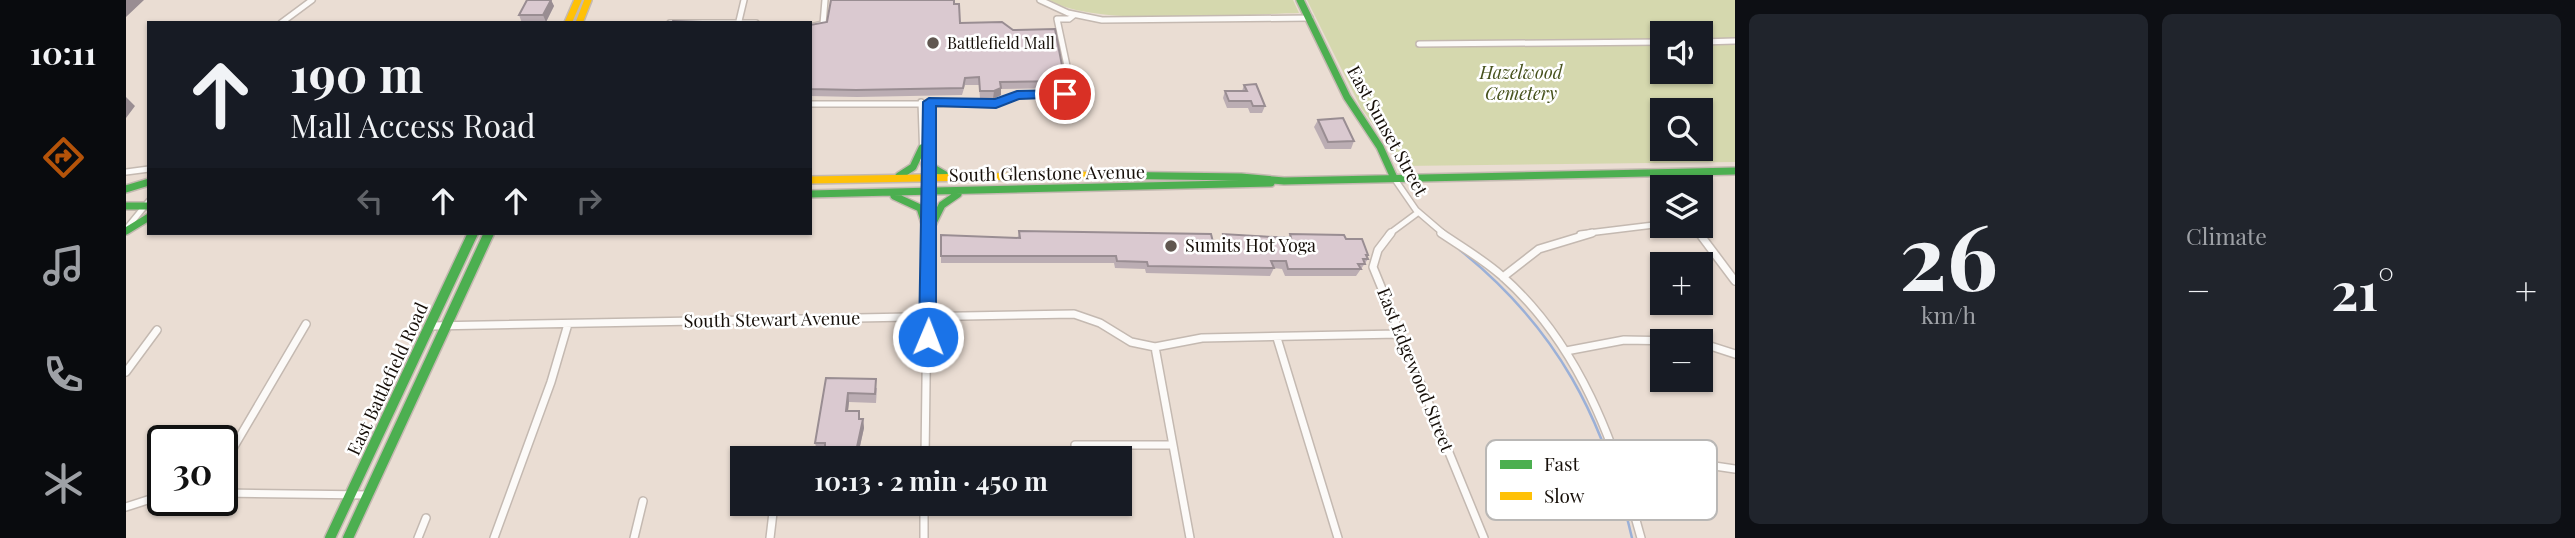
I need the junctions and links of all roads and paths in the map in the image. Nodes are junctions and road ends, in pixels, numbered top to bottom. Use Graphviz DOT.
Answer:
graph roads {
  1 [pos="312,0"];
  2 [pos="578,0"];
  3 [pos="588,0"];
  4 [pos="744,0"];
  5 [pos="825,0"];
  6 [pos="1040,0"];
  7 [pos="1300,0"];
  8 [pos="1074,15"];
  9 [pos="1310,18"];
  10 [pos="284,21"];
  11 [pos="569,21"];
  12 [pos="580,21"];
  13 [pos="739,21"];
  14 [pos="812,27"];
  15 [pos="1735,41"];
  16 [pos="1650,42"];
  17 [pos="1713,42"];
  18 [pos="1419,44"];
  19 [pos="921,102"];
  20 [pos="929,102"];
  21 [pos="812,104"];
  22 [pos="922,148"];
  23 [pos="930,166"];
  24 [pos="147,169"];
  25 [pos="1735,171"];
  26 [pos="126,172"];
  27 [pos="1652,173"];
  28 [pos="950,177"];
  29 [pos="887,178"];
  30 [pos="928,178"];
  31 [pos="1394,178"];
  32 [pos="812,180"];
  33 [pos="1283,181"];
  34 [pos="147,183"];
  35 [pos="126,191"];
  36 [pos="147,191"];
  37 [pos="928,192"];
  38 [pos="968,192"];
  39 [pos="867,193"];
  40 [pos="812,194"];
  41 [pos="147,204"];
  42 [pos="126,206"];
  43 [pos="1416,214"];
  44 [pos="147,218"];
  45 [pos="1650,225"];
  46 [pos="126,230"];
  47 [pos="928,233"];
  48 [pos="471,235"];
  49 [pos="488,235"];
  50 [pos="1703,238"];
  51 [pos="1503,277"];
  52 [pos="1735,281"];
  53 [pos="928,318"];
  54 [pos="306,324"];
  55 [pos="568,324"];
  56 [pos="431,326"];
  57 [pos="446,326"];
  58 [pos="157,330"];
  59 [pos="1399,334"];
  60 [pos="1277,338"];
  61 [pos="1650,340"];
  62 [pos="1155,347"];
  63 [pos="1713,347"];
  64 [pos="1566,351"];
  65 [pos="1735,354"];
  66 [pos="126,372"];
  67 [pos="238,440"];
  68 [pos="1609,440"];
  69 [pos="1074,445"];
  70 [pos="1171,445"];
  71 [pos="925,446"];
  72 [pos="1717,466"];
  73 [pos="1735,469"];
  74 [pos="238,493"];
  75 [pos="352,494"];
  76 [pos="369,495"];
  77 [pos="147,500"];
  78 [pos="643,501"];
  79 [pos="126,506"];
  80 [pos="772,516"];
  81 [pos="925,516"];
  82 [pos="426,518"];
  83 [pos="1635,520"];
  84 [pos="331,538"];
  85 [pos="348,538"];
  86 [pos="418,538"];
  87 [pos="494,538"];
  88 [pos="634,538"];
  89 [pos="769,538"];
  90 [pos="924,538"];
  91 [pos="1190,538"];
  92 [pos="1338,538"];
  93 [pos="1484,538"];
  94 [pos="1641,538"];
  1 -- 10 [label="street"];
  2 -- 11 [label="main road"];
  3 -- 12 [label="main road"];
  4 -- 13 [label="street"];
  5 -- 14 [label="street"];
  6 -- 8 [label="street"];
  7 -- 9 [label="main road, East Sunset Street"];
  8 -- 9 [label="street"];
  8 -- 20 [label="street"];
  9 -- 31 [label="main road, East Sunset Street"];
  15 -- 17 [label="street"];
  16 -- 18 [label="street"];
  19 -- 20 [label="street"];
  19 -- 21 [label="street"];
  19 -- 22 [label="street"];
  20 -- 23 [label="street"];
  22 -- 29 [label="main road"];
  22 -- 30 [label="street"];
  23 -- 28 [label="main road"];
  23 -- 30 [label="street"];
  24 -- 26 [label="street"];
  25 -- 27 [label="main road, South Glenstone Avenue"];
  27 -- 31 [label="main road, South Glenstone Avenue"];
  28 -- 30 [label="main road, South Glenstone Avenue"];
  28 -- 33 [label="main road, South Glenstone Avenue"];
  29 -- 30 [label="main road, South Glenstone Avenue"];
  29 -- 32 [label="main road, South Glenstone Avenue"];
  30 -- 37 [label="street"];
  31 -- 33 [label="main road, South Glenstone Avenue"];
  31 -- 43 [label="street, East Sunset Street"];
  33 -- 38 [label="main road, South Glenstone Avenue"];
  34 -- 35 [label="main road"];
  35 -- 36 [label="main road"];
  37 -- 38 [label="main road, South Glenstone Avenue"];
  37 -- 39 [label="main road, South Glenstone Avenue"];
  37 -- 47 [label="street"];
  38 -- 47 [label="main road"];
  39 -- 40 [label="main road, South Glenstone Avenue"];
  39 -- 47 [label="main road"];
  41 -- 42 [label="main road"];
  41 -- 46 [label="street"];
  43 -- 51 [label="street, East Sunset Street"];
  43 -- 59 [label="street, East Edgewood Street"];
  44 -- 46 [label="main road"];
  45 -- 51 [label="street"];
  47 -- 53 [label="street"];
  48 -- 56 [label="main road, East Battlefield Road"];
  49 -- 57 [label="main road, East Battlefield Road"];
  50 -- 52 [label="street"];
  51 -- 64 [label="street, East Sunset Street"];
  53 -- 55 [label="street, South Stewart Avenue"];
  53 -- 62 [label="street, South Stewart Avenue"];
  53 -- 71 [label="street"];
  54 -- 67 [label="street"];
  55 -- 57 [label="street, South Stewart Avenue"];
  55 -- 87 [label="street"];
  56 -- 57 [label="street, South Stewart Avenue"];
  56 -- 75 [label="main road, East Battlefield Road"];
  57 -- 76 [label="main road, East Battlefield Road"];
  58 -- 66 [label="street"];
  59 -- 60 [label="street, South Stewart Avenue"];
  59 -- 93 [label="street, East Edgewood Street"];
  60 -- 62 [label="street, South Stewart Avenue"];
  60 -- 92 [label="street"];
  61 -- 64 [label="street"];
  62 -- 70 [label="street"];
  63 -- 65 [label="street"];
  64 -- 68 [label="street, East Sunset Street"];
  69 -- 70 [label="street"];
  70 -- 91 [label="street"];
  72 -- 73 [label="street"];
  74 -- 75 [label="street"];
  75 -- 76 [label="street"];
  75 -- 84 [label="main road, East Battlefield Road"];
  76 -- 85 [label="main road, East Battlefield Road"];
  77 -- 79 [label="street"];
  78 -- 88 [label="street"];
  80 -- 89 [label="street"];
  81 -- 90 [label="street"];
  82 -- 86 [label="street"];
  83 -- 94 [label="street, East Sunset Street"];
}
